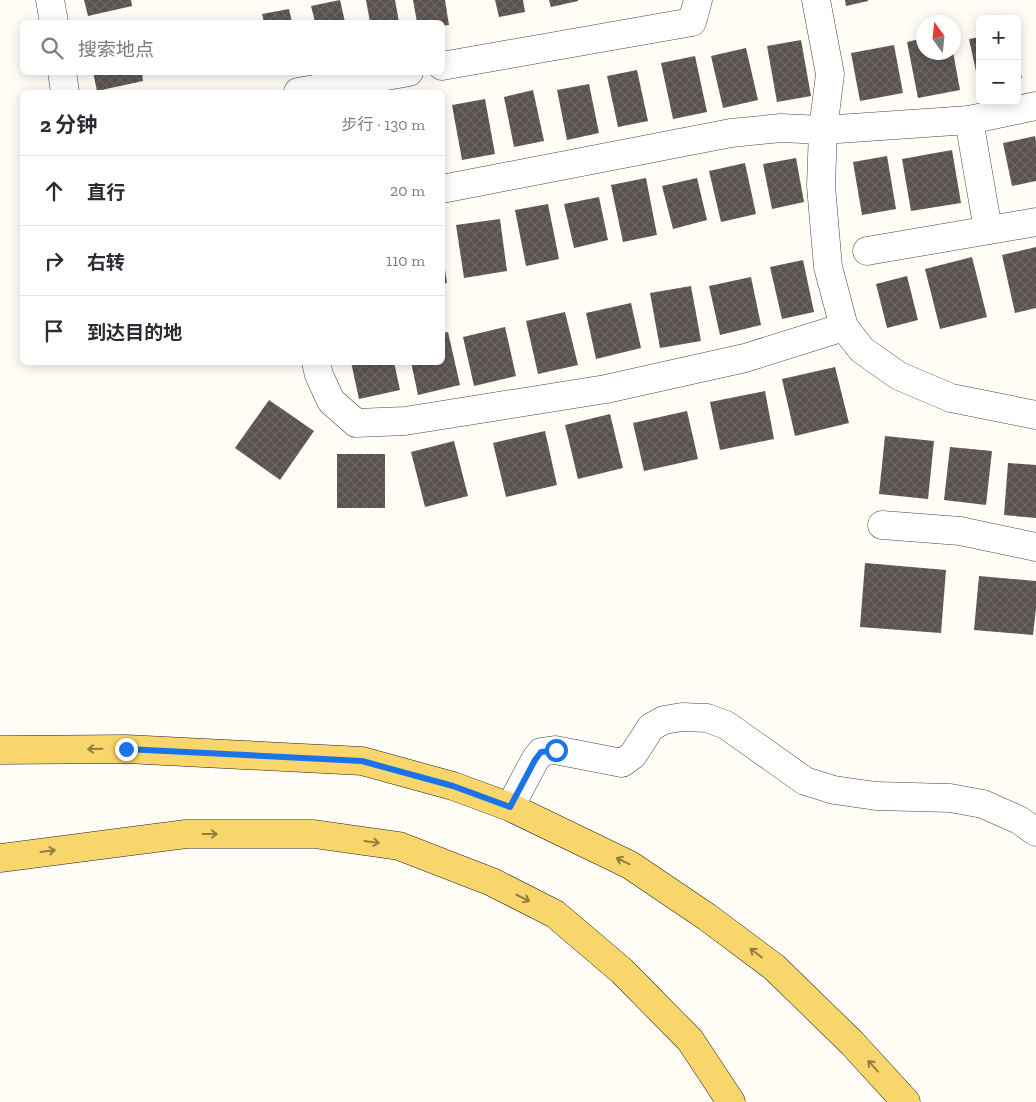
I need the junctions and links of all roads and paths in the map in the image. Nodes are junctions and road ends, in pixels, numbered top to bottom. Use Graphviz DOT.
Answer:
graph roads {
  1 [pos="50,0"];
  2 [pos="698,0"];
  3 [pos="816,0"];
  4 [pos="54,20"];
  5 [pos="445,65"];
  6 [pos="62,75"];
  7 [pos="392,75"];
  8 [pos="65,90"];
  9 [pos="309,90"];
  10 [pos="1036,106"];
  11 [pos="969,120"];
  12 [pos="823,130"];
  13 [pos="445,188"];
  14 [pos="1036,222"];
  15 [pos="988,230"];
  16 [pos="868,251"];
  17 [pos="844,327"];
  18 [pos="317,365"];
  19 [pos="1036,416"];
  20 [pos="882,525"];
  21 [pos="1036,547"];
  22 [pos="0,750"];
  23 [pos="510,807"];
  24 [pos="1036,832"];
  25 [pos="0,858"];
  26 [pos="731,1102"];
  27 [pos="906,1102"];
  1 -- 4 [label="lane"];
  2 -- 5 [label="lane"];
  3 -- 12 [label="lane"];
  6 -- 8 [label="lane"];
  7 -- 9 [label="lane"];
  10 -- 11 [label="lane"];
  11 -- 12 [label="lane"];
  11 -- 15 [label="lane"];
  12 -- 13 [label="lane"];
  12 -- 17 [label="lane"];
  14 -- 15 [label="lane"];
  15 -- 16 [label="lane"];
  17 -- 18 [label="lane"];
  17 -- 19 [label="lane"];
  20 -- 21 [label="lane"];
  23 -- 22 [label="main road, one-way"];
  23 -- 24 [label="lane"];
  27 -- 23 [label="main road, one-way"];
  25 -- 26 [label="main road, one-way"];
}
